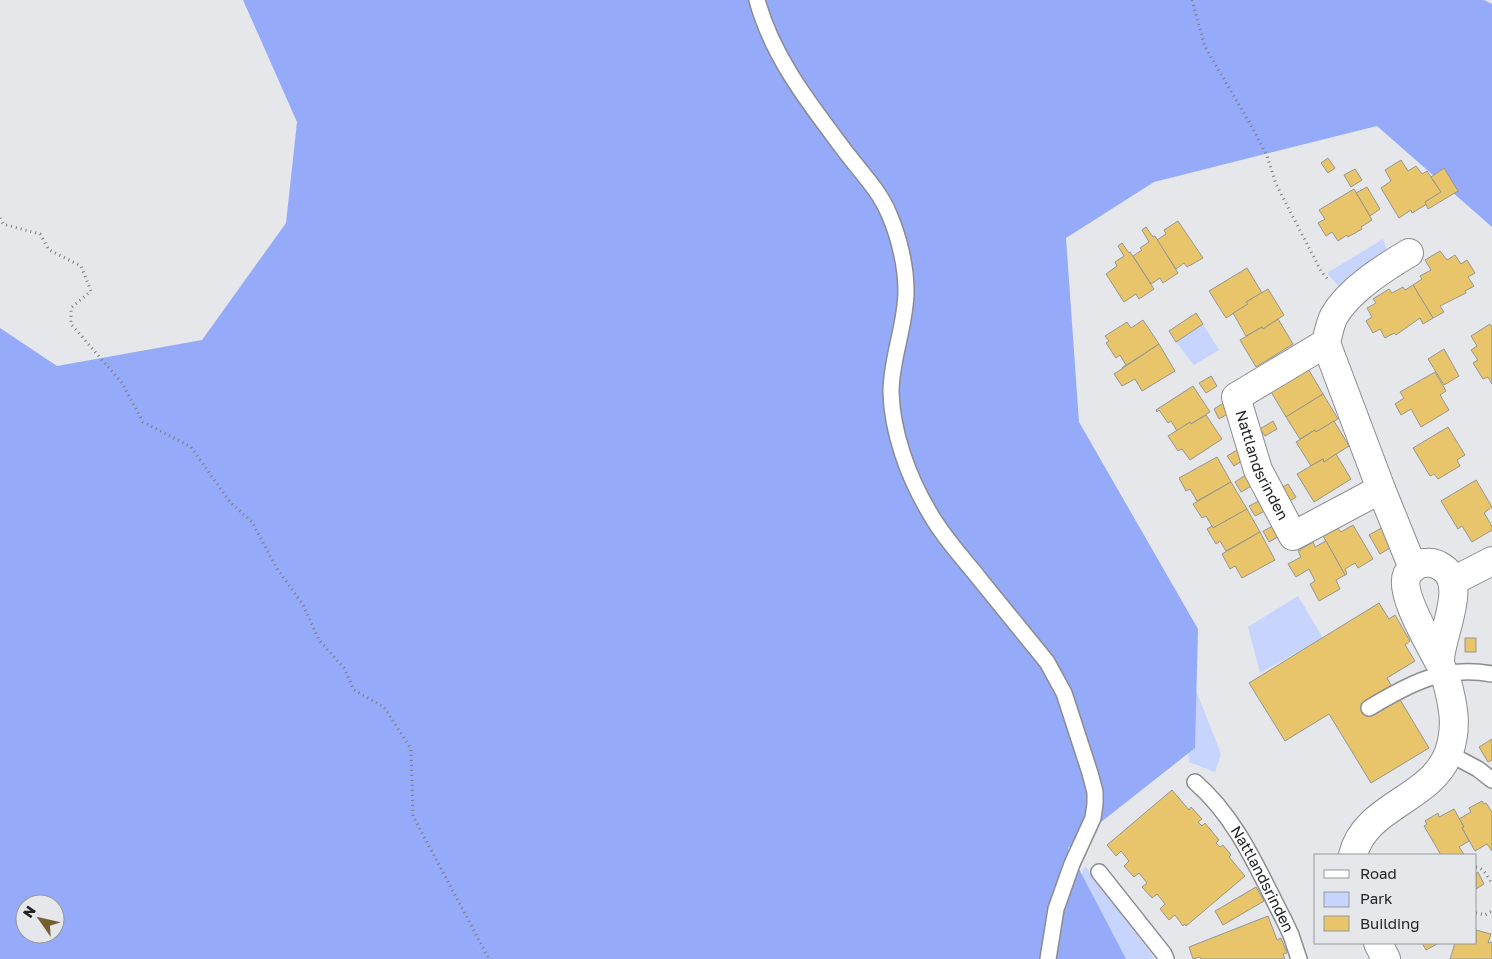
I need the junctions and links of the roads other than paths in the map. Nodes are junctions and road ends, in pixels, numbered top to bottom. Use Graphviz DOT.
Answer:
graph roads {
  1 [pos="757,0"];
  2 [pos="1409,253"];
  3 [pos="1326,343"];
  4 [pos="1381,489"];
  5 [pos="1492,560"];
  6 [pos="1413,568"];
  7 [pos="1453,581"];
  8 [pos="1442,668"];
  9 [pos="1492,674"];
  10 [pos="1369,708"];
  11 [pos="1448,754"];
  12 [pos="1492,780"];
  13 [pos="1195,782"];
  14 [pos="1353,854"];
  15 [pos="1099,872"];
  16 [pos="1378,944"];
  17 [pos="1048,959"];
  18 [pos="1166,959"];
  19 [pos="1299,959"];
  20 [pos="1386,959"];
  1 -- 17 [label="lane"];
  2 -- 3 [label="street"];
  3 -- 4 [label="street"];
  3 -- 4 [label="street, Nattlandsrinden"];
  4 -- 6 [label="street"];
  5 -- 7 [label="street"];
  6 -- 7 [label="street"];
  6 -- 8 [label="street"];
  7 -- 8 [label="street"];
  8 -- 9 [label="lane"];
  8 -- 10 [label="lane"];
  8 -- 11 [label="street"];
  11 -- 12 [label="lane"];
  11 -- 14 [label="street"];
  13 -- 19 [label="lane, Nattlandsrinden"];
  15 -- 18 [label="lane"];
  16 -- 20 [label="street"];
}
